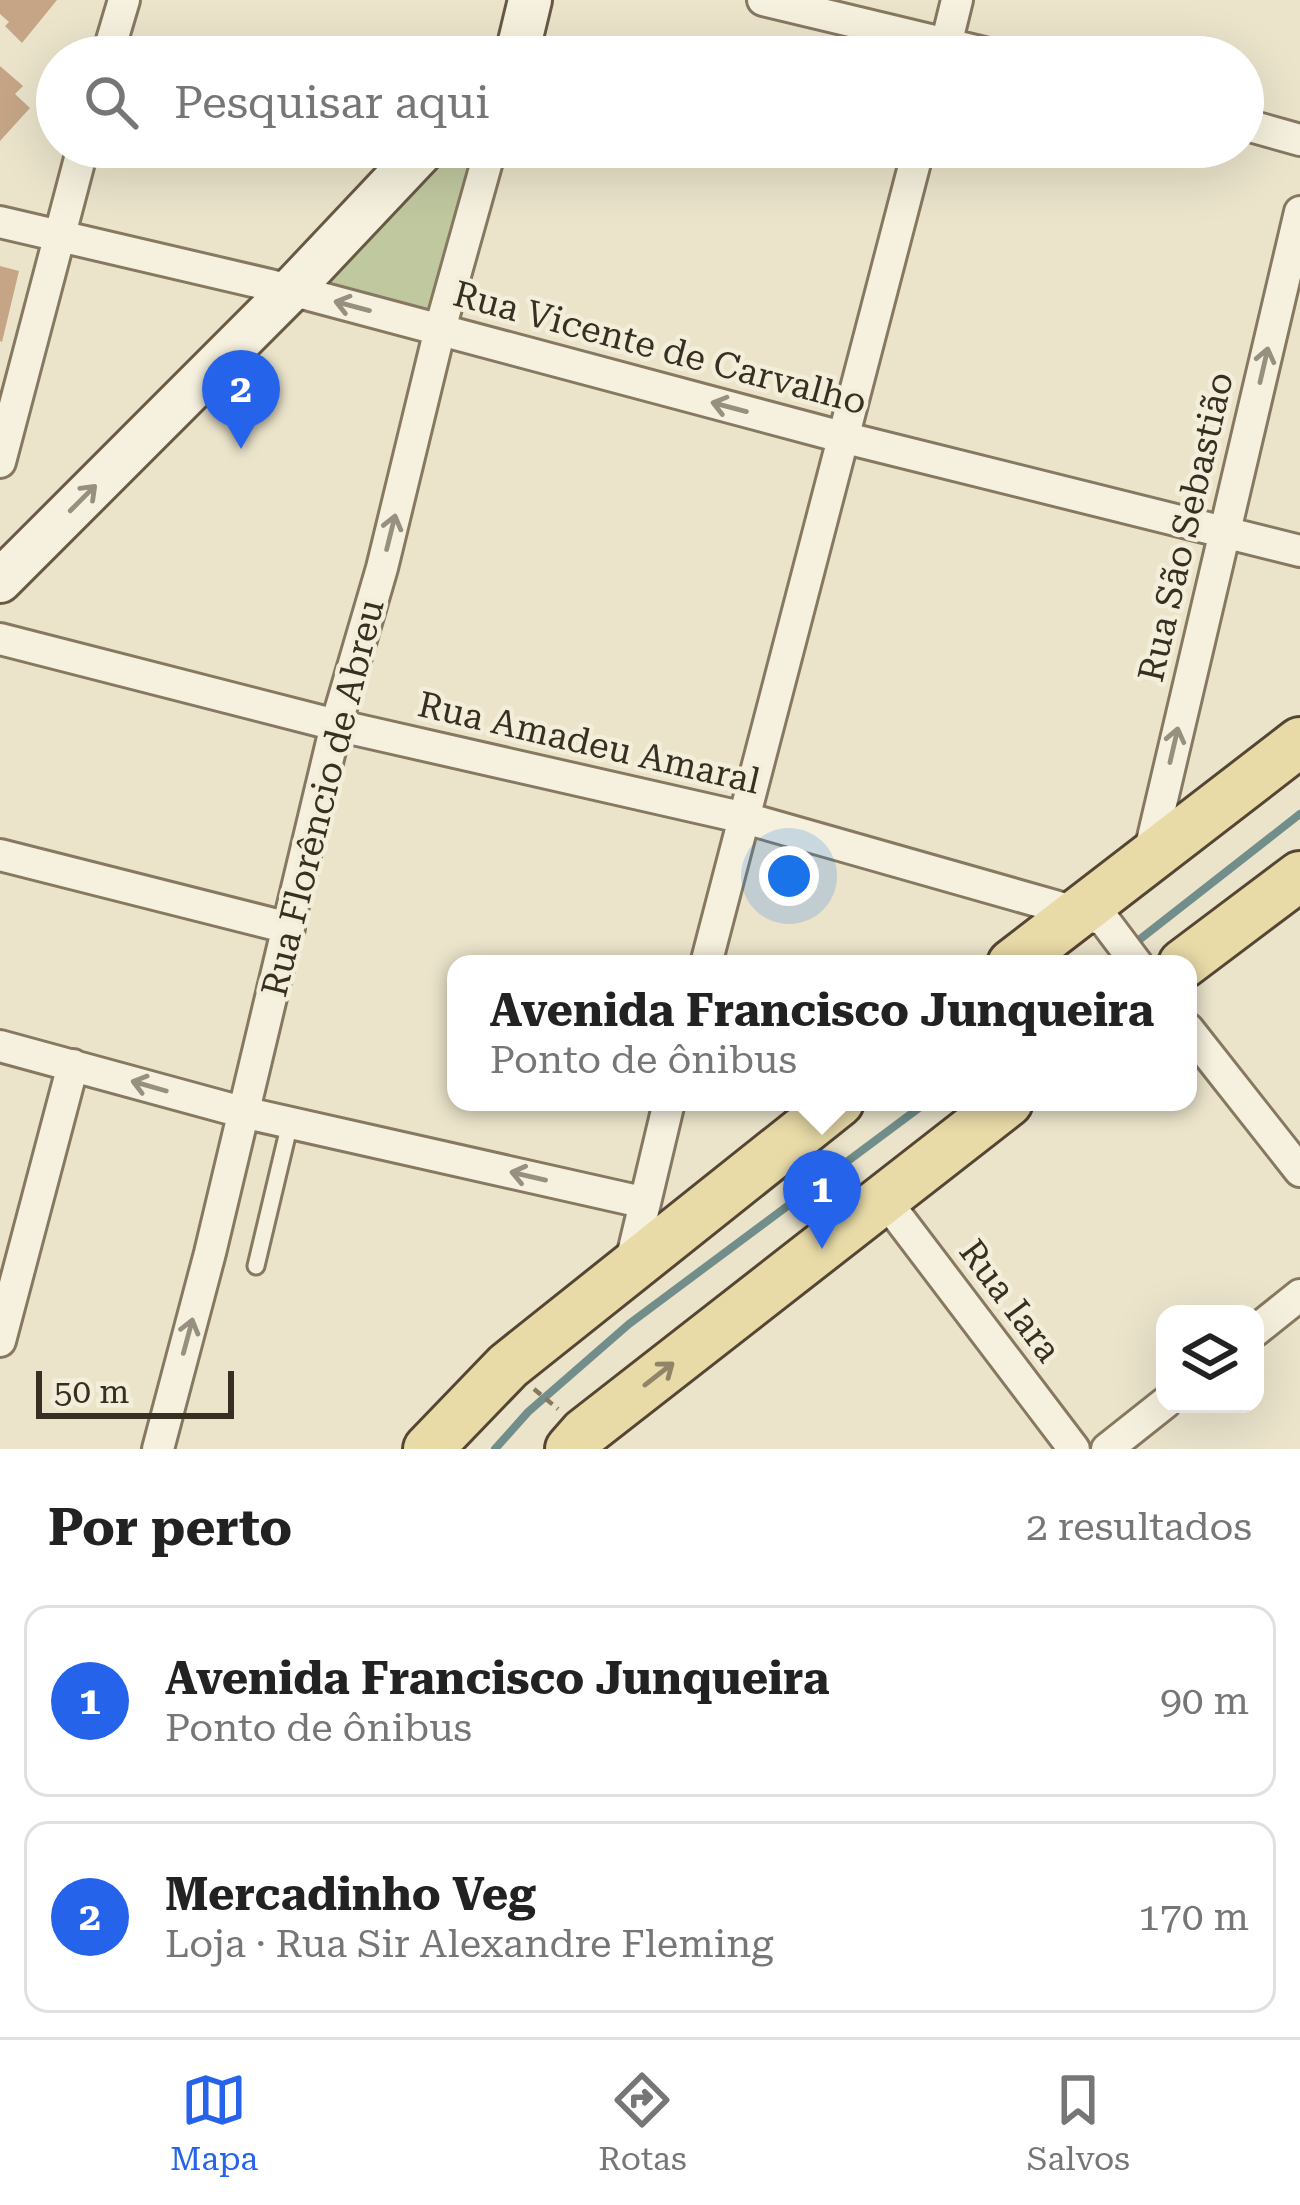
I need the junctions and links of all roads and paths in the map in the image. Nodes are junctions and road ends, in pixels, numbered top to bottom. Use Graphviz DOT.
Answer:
graph roads {
  1 [pos="124,0"];
  2 [pos="530,0"];
  3 [pos="763,0"];
  4 [pos="957,0"];
  5 [pos="113,36"];
  6 [pos="520,36"];
  7 [pos="894,36"];
  8 [pos="948,36"];
  9 [pos="1264,130"];
  10 [pos="1300,140"];
  11 [pos="77,168"];
  12 [pos="406,168"];
  13 [pos="484,168"];
  14 [pos="913,168"];
  15 [pos="1300,212"];
  16 [pos="0,222"];
  17 [pos="59,236"];
  18 [pos="291,290"];
  19 [pos="440,329"];
  20 [pos="842,437"];
  21 [pos="0,462"];
  22 [pos="1224,533"];
  23 [pos="1300,550"];
  24 [pos="0,581"];
  25 [pos="0,639"];
  26 [pos="336,725"];
  27 [pos="1300,742"];
  28 [pos="746,818"];
  29 [pos="0,855"];
  30 [pos="1148,859"];
  31 [pos="1300,876"];
  32 [pos="1090,916"];
  33 [pos="289,928"];
  34 [pos="708,955"];
  35 [pos="1027,955"];
  36 [pos="1128,955"];
  37 [pos="1195,955"];
  38 [pos="1197,1040"];
  39 [pos="0,1046"];
  40 [pos="73,1065"];
  41 [pos="667,1111"];
  42 [pos="828,1111"];
  43 [pos="997,1111"];
  44 [pos="242,1112"];
  45 [pos="290,1123"];
  46 [pos="1300,1171"];
  47 [pos="885,1200"];
  48 [pos="642,1202"];
  49 [pos="256,1266"];
  50 [pos="629,1270"];
  51 [pos="1300,1295"];
  52 [pos="1264,1324"];
  53 [pos="0,1341"];
  54 [pos="526,1382"];
  55 [pos="1156,1410"];
  56 [pos="578,1436"];
  57 [pos="158,1449"];
  58 [pos="428,1449"];
  59 [pos="1074,1449"];
  60 [pos="1107,1449"];
  1 -- 5 [label="street"];
  2 -- 6 [label="main road"];
  3 -- 7 [label="street"];
  4 -- 8 [label="street"];
  9 -- 10 [label="street"];
  11 -- 17 [label="street"];
  12 -- 18 [label="main road"];
  13 -- 19 [label="street, Rua Florêncio de Abreu"];
  14 -- 20 [label="street"];
  22 -- 15 [label="street, Rua São Sebastião, one-way"];
  16 -- 17 [label="street, Rua Vicente de Carvalho"];
  17 -- 18 [label="street, Rua Vicente de Carvalho"];
  17 -- 21 [label="street"];
  19 -- 18 [label="street, Rua Vicente de Carvalho, one-way"];
  24 -- 18 [label="main road, one-way"];
  20 -- 19 [label="street, Rua Vicente de Carvalho, one-way"];
  26 -- 19 [label="street, Rua Florêncio de Abreu, one-way"];
  20 -- 22 [label="street, Rua Vicente de Carvalho"];
  20 -- 28 [label="street"];
  22 -- 23 [label="street, Rua Vicente de Carvalho"];
  30 -- 22 [label="street, Rua São Sebastião, one-way"];
  25 -- 26 [label="street, Rua Amadeu Amaral"];
  26 -- 28 [label="street, Rua Amadeu Amaral"];
  26 -- 33 [label="street, Rua Florêncio de Abreu"];
  27 -- 30 [label="main road"];
  28 -- 32 [label="street, Rua Amadeu Amaral"];
  28 -- 34 [label="street"];
  29 -- 33 [label="street"];
  30 -- 32 [label="main road"];
  31 -- 37 [label="main road"];
  32 -- 35 [label="main road"];
  32 -- 36 [label="street"];
  33 -- 44 [label="street, Rua Florêncio de Abreu"];
  38 -- 46 [label="street"];
  39 -- 40 [label="street"];
  44 -- 40 [label="street, one-way"];
  40 -- 53 [label="street"];
  41 -- 48 [label="street"];
  42 -- 50 [label="main road"];
  43 -- 47 [label="main road"];
  44 -- 45 [label="street"];
  57 -- 44 [label="street, Rua Florêncio de Abreu, one-way"];
  48 -- 45 [label="street, one-way"];
  45 -- 49 [label="lane"];
  56 -- 47 [label="main road, one-way"];
  47 -- 59 [label="street, Rua Iara"];
  48 -- 50 [label="street"];
  50 -- 58 [label="main road"];
  51 -- 52 [label="street"];
  54 -- 56 [label="path"];
  55 -- 60 [label="street"];
}
